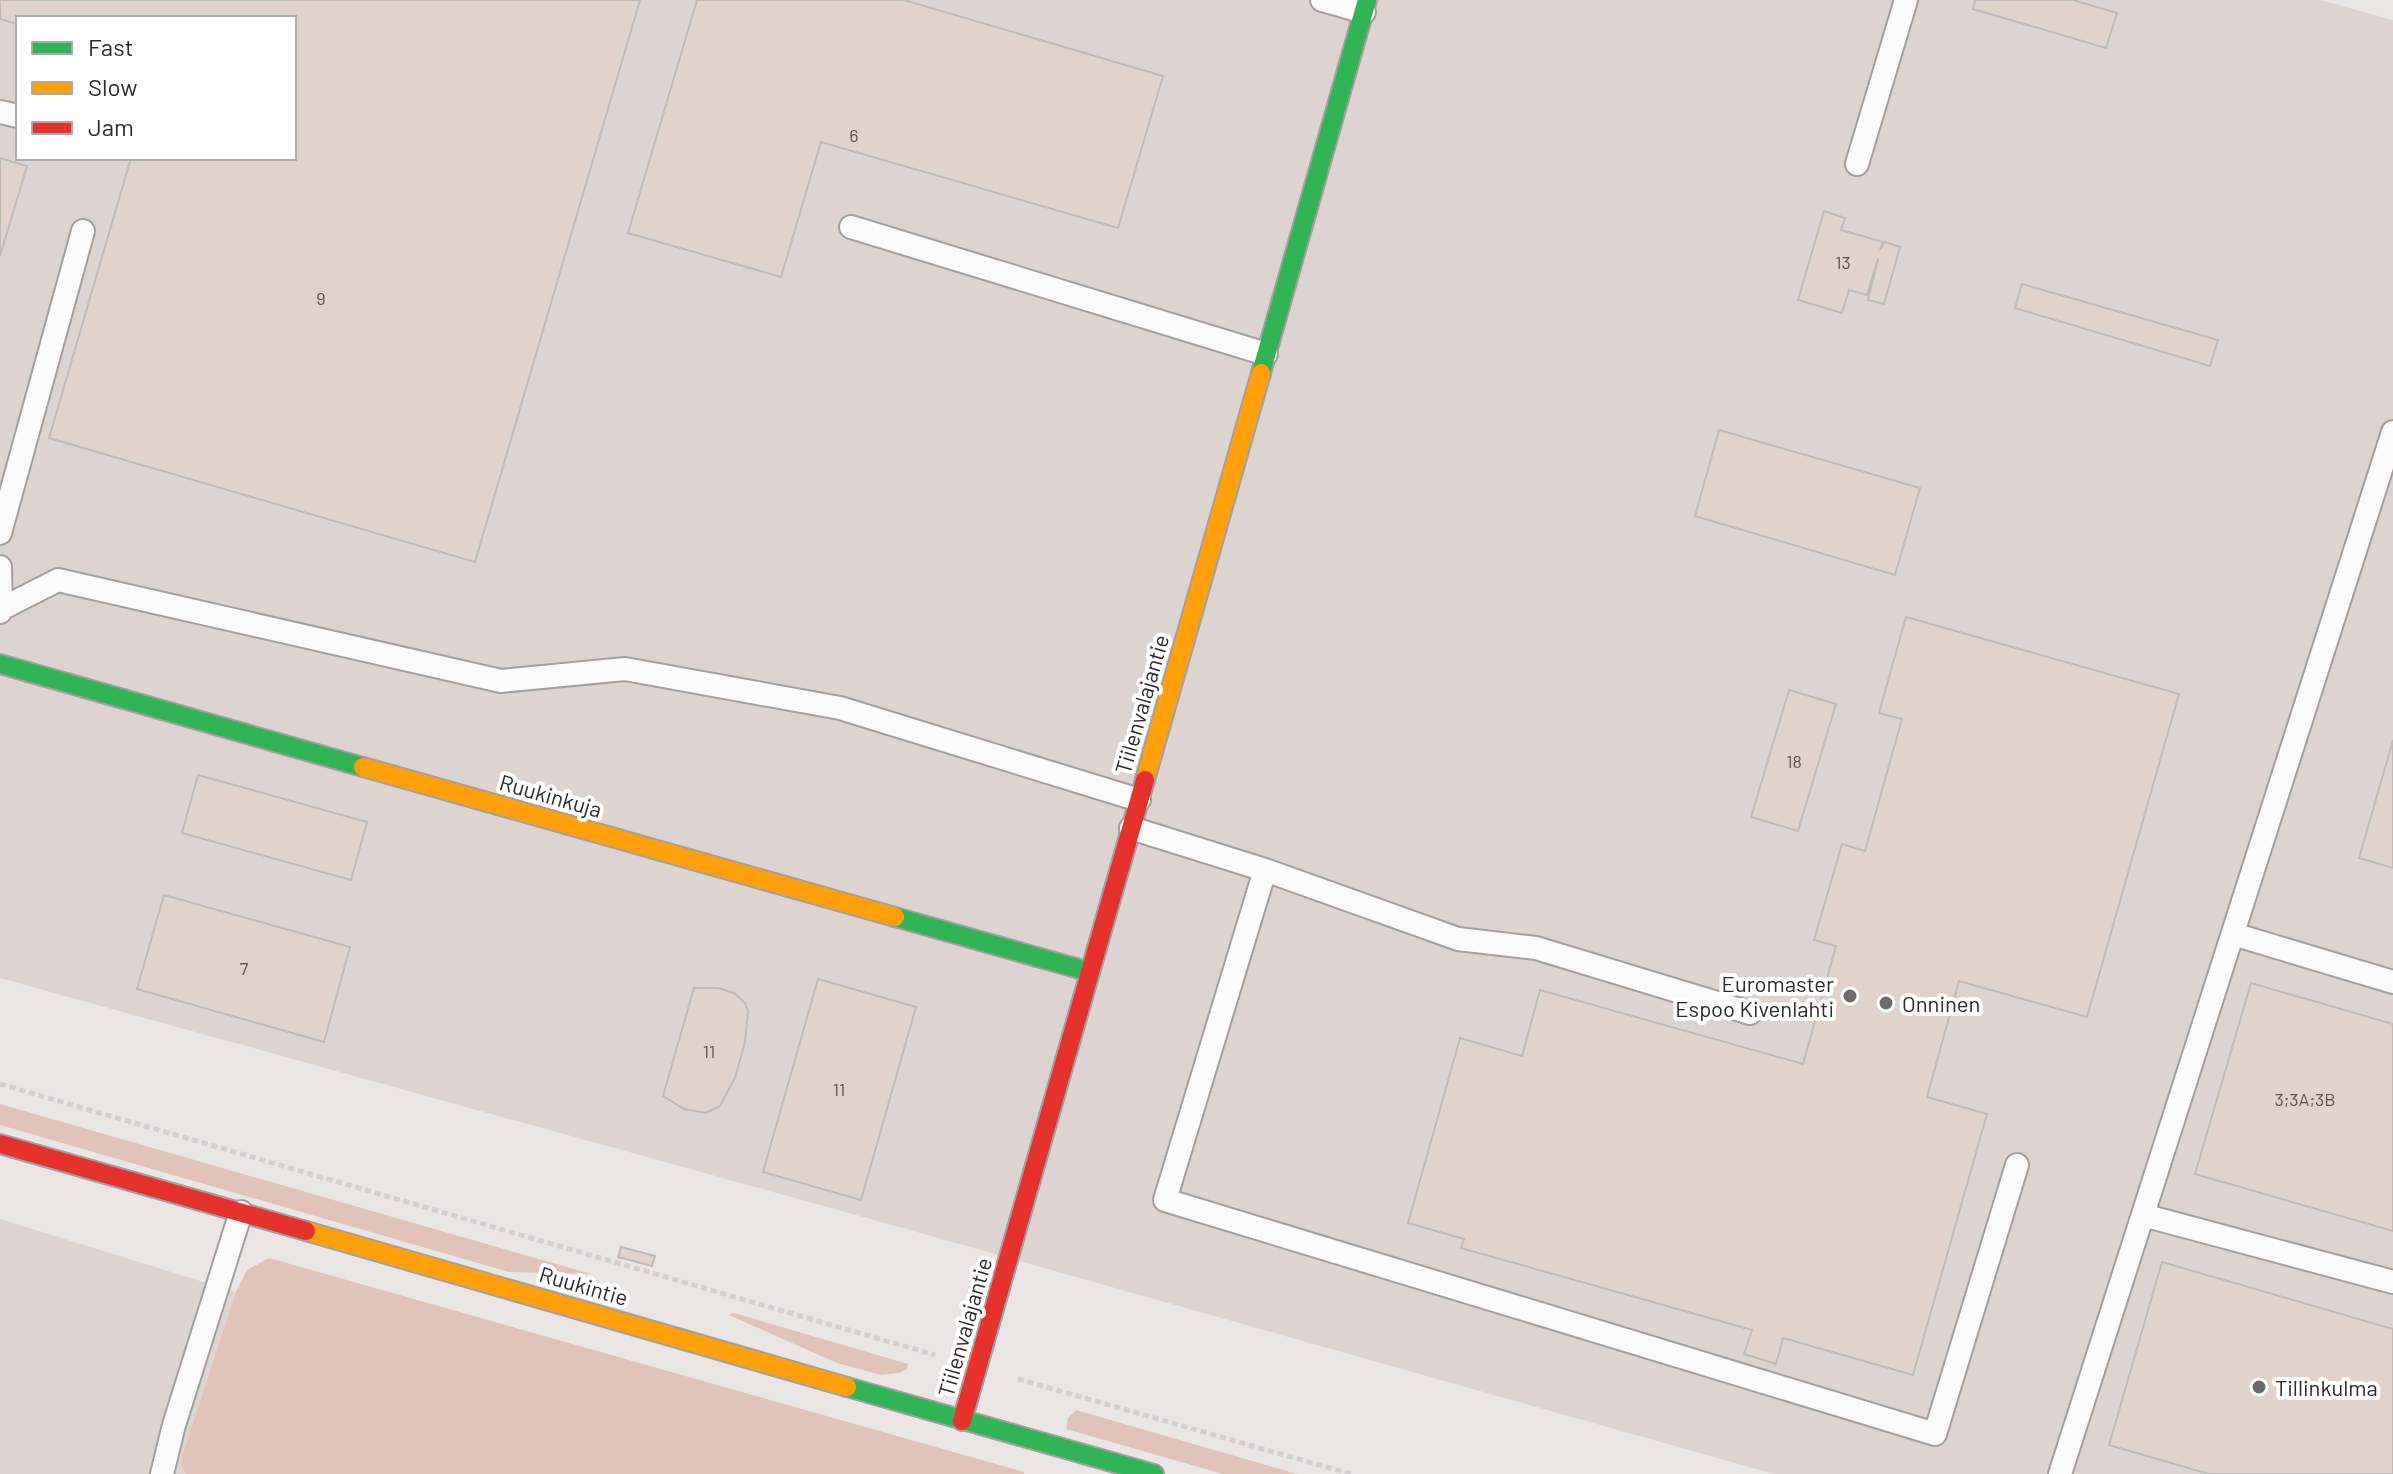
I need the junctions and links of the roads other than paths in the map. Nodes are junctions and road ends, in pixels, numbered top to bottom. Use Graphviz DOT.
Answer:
graph roads {
  1 [pos="1322,0"];
  2 [pos="1906,0"];
  3 [pos="1366,6"];
  4 [pos="1857,164"];
  5 [pos="851,227"];
  6 [pos="83,231"];
  7 [pos="1266,354"];
  8 [pos="2393,432"];
  9 [pos="0,533"];
  10 [pos="0,567"];
  11 [pos="1,611"];
  12 [pos="0,664"];
  13 [pos="1139,800"];
  14 [pos="1131,828"];
  15 [pos="1265,870"];
  16 [pos="2233,934"];
  17 [pos="1090,972"];
  18 [pos="2393,982"];
  19 [pos="1750,1013"];
  20 [pos="0,1144"];
  21 [pos="2017,1165"];
  22 [pos="241,1212"];
  23 [pos="2143,1215"];
  24 [pos="2393,1282"];
  25 [pos="962,1421"];
  26 [pos="162,1474"];
  27 [pos="1154,1474"];
  28 [pos="2060,1474"];
  1 -- 3 [label="lane"];
  2 -- 4 [label="lane"];
  3 -- 7 [label="street, Tiilenvalajantie"];
  5 -- 7 [label="lane"];
  6 -- 9 [label="lane"];
  7 -- 13 [label="street, Tiilenvalajantie"];
  8 -- 16 [label="lane"];
  10 -- 11 [label="lane"];
  11 -- 13 [label="lane"];
  12 -- 17 [label="street, Ruukinkuja"];
  13 -- 14 [label="street, Tiilenvalajantie"];
  14 -- 15 [label="lane"];
  14 -- 17 [label="street, Tiilenvalajantie"];
  15 -- 19 [label="lane"];
  15 -- 21 [label="lane"];
  16 -- 18 [label="lane"];
  16 -- 23 [label="lane"];
  17 -- 25 [label="street, Tiilenvalajantie"];
  20 -- 22 [label="street, Ruukintie"];
  22 -- 25 [label="street, Ruukintie"];
  22 -- 26 [label="lane"];
  23 -- 24 [label="lane"];
  23 -- 28 [label="lane"];
  25 -- 27 [label="street, Ruukintie"];
}
